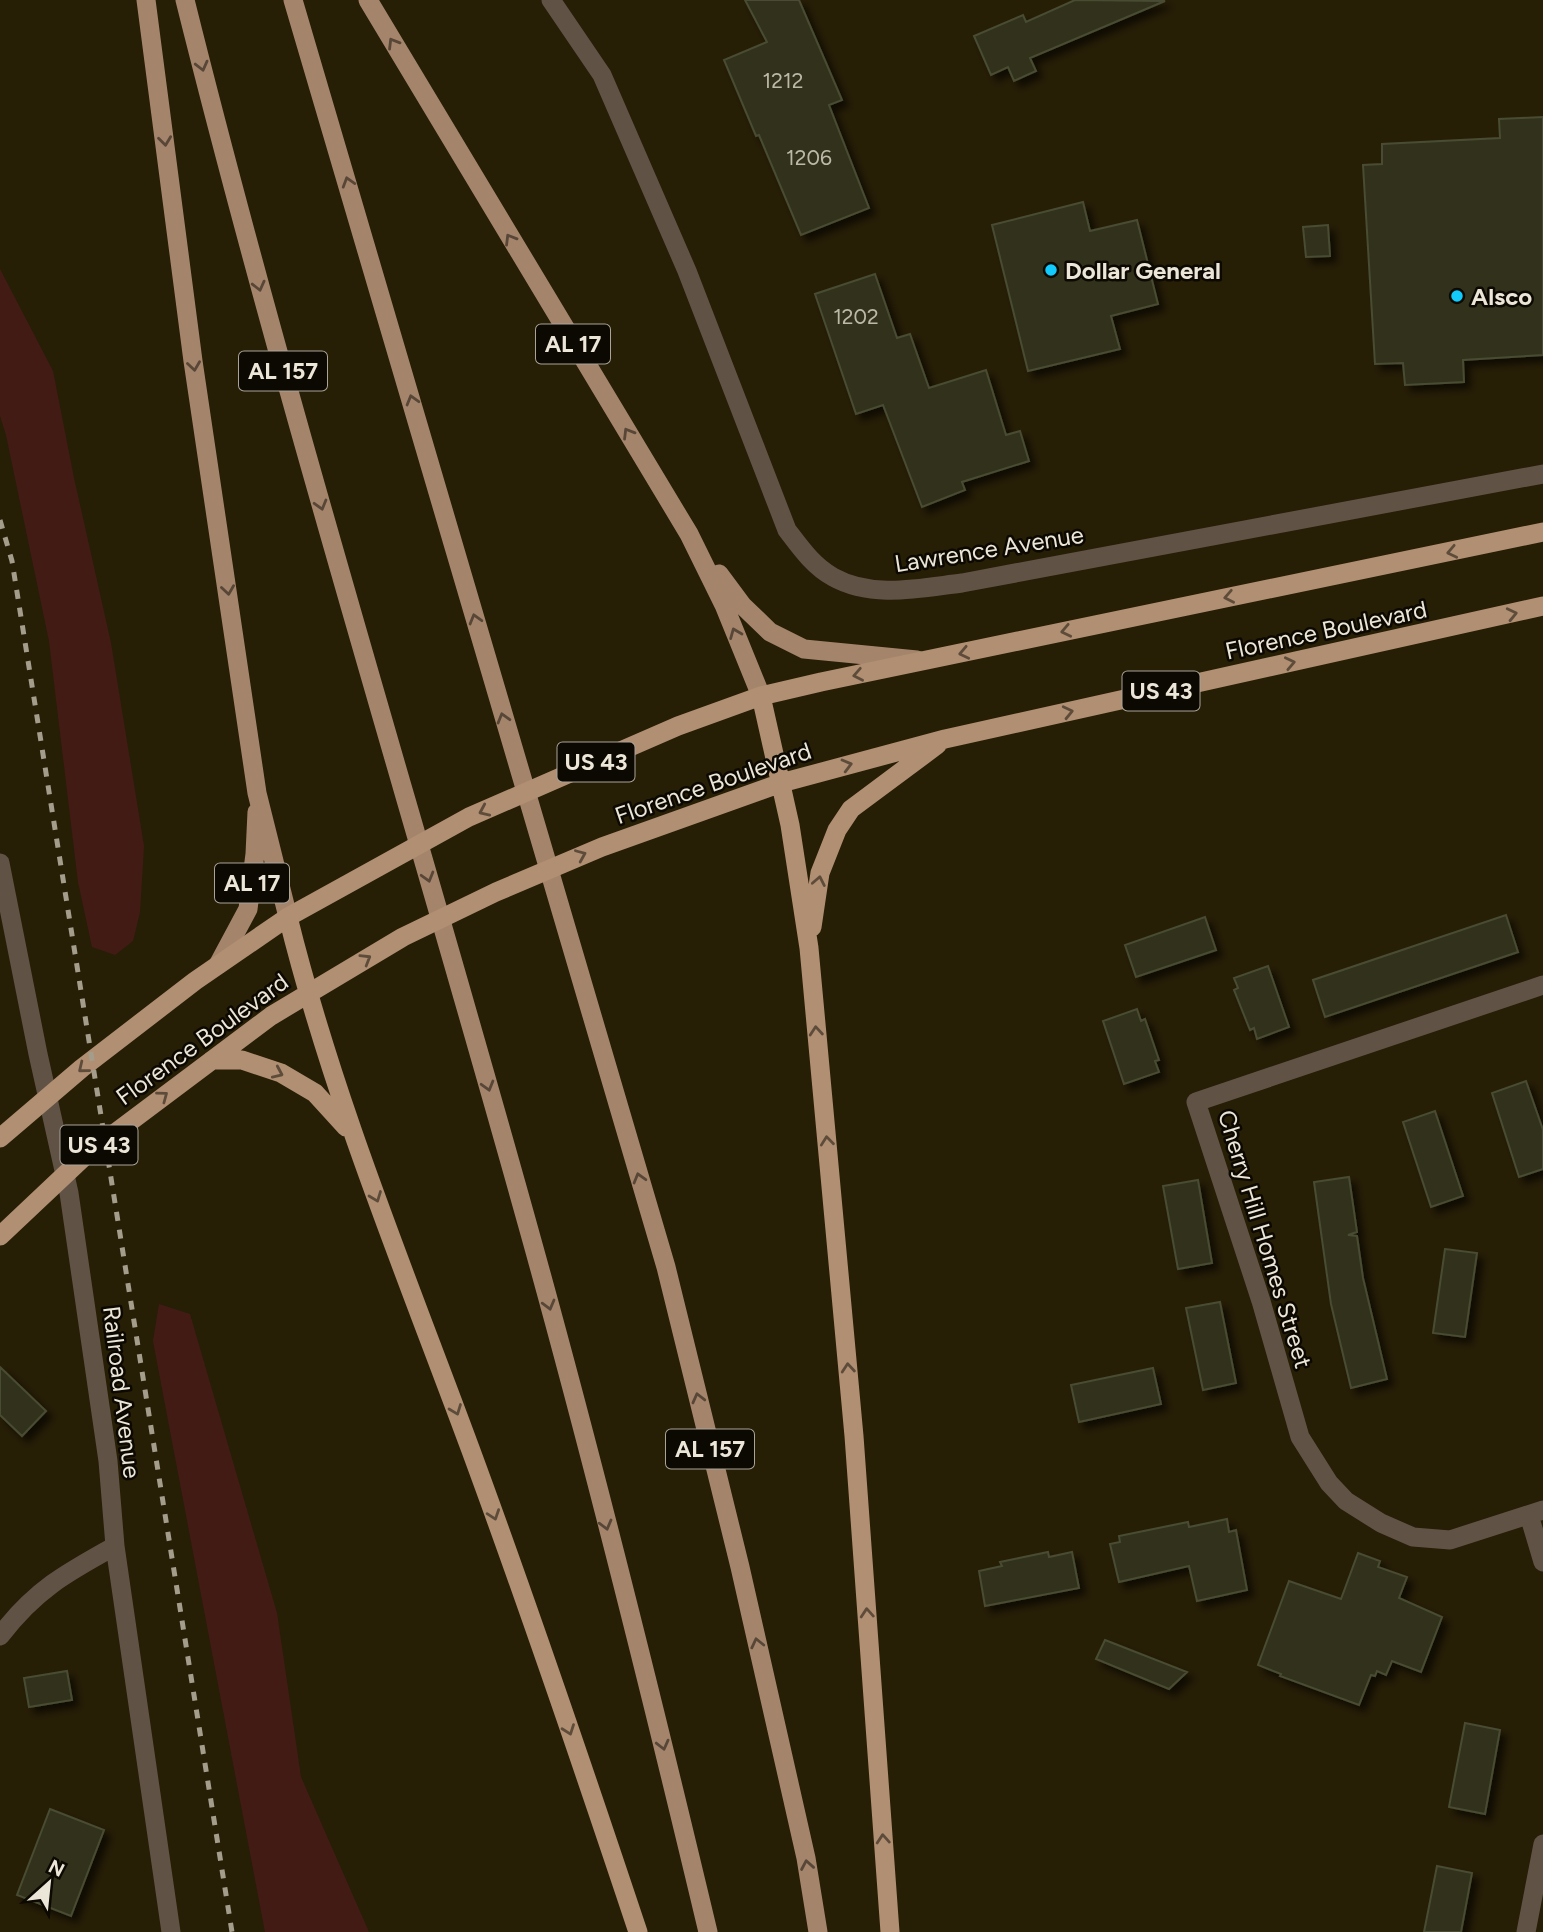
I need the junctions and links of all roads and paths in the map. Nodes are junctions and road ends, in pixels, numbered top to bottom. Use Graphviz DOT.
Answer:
graph roads {
  1 [pos="146,0"];
  2 [pos="185,0"];
  3 [pos="293,0"];
  4 [pos="368,0"];
  5 [pos="551,0"];
  6 [pos="1543,474"];
  7 [pos="1543,532"];
  8 [pos="689,534"];
  9 [pos="1543,607"];
  10 [pos="925,661"];
  11 [pos="761,696"];
  12 [pos="945,739"];
  13 [pos="781,783"];
  14 [pos="257,793"];
  15 [pos="0,863"];
  16 [pos="288,917"];
  17 [pos="809,948"];
  18 [pos="218,965"];
  19 [pos="1543,985"];
  20 [pos="307,994"];
  21 [pos="209,1062"];
  22 [pos="352,1133"];
  23 [pos="0,1138"];
  24 [pos="0,1236"];
  25 [pos="1536,1513"];
  26 [pos="115,1546"];
  27 [pos="1543,1562"];
  28 [pos="0,1636"];
  29 [pos="1543,1844"];
  30 [pos="171,1932"];
  31 [pos="638,1932"];
  32 [pos="708,1932"];
  33 [pos="818,1932"];
  34 [pos="890,1932"];
  35 [pos="1526,1932"];
  1 -- 14 [label="main road, AL 17, one-way"];
  2 -- 32 [label="main road, AL 157, one-way"];
  33 -- 3 [label="main road, AL 157, one-way"];
  8 -- 4 [label="main road, AL 17, one-way"];
  5 -- 6 [label="street, Lawrence Avenue"];
  7 -- 10 [label="highway, Florence Boulevard / US 43, one-way"];
  8 -- 10 [label="main road"];
  11 -- 8 [label="main road, AL 17, one-way"];
  12 -- 9 [label="highway, Florence Boulevard / US 43, one-way"];
  10 -- 11 [label="highway, Florence Boulevard / US 43, one-way"];
  11 -- 13 [label="highway, AL 17"];
  11 -- 16 [label="highway, Florence Boulevard / US 43, one-way"];
  13 -- 12 [label="highway, Florence Boulevard / US 43, one-way"];
  17 -- 12 [label="highway, one-way"];
  13 -- 17 [label="highway"];
  20 -- 13 [label="highway, Florence Boulevard / US 43, one-way"];
  14 -- 16 [label="main road"];
  14 -- 18 [label="main road, AL 17"];
  15 -- 26 [label="street, Railroad Avenue"];
  16 -- 18 [label="highway, Florence Boulevard / US 43"];
  16 -- 20 [label="highway"];
  34 -- 17 [label="highway, one-way"];
  18 -- 23 [label="highway, Florence Boulevard / US 43, one-way"];
  19 -- 25 [label="street, Cherry Hill Homes Street"];
  20 -- 21 [label="highway, Florence Boulevard / US 43"];
  20 -- 22 [label="highway"];
  21 -- 22 [label="highway, one-way"];
  24 -- 21 [label="highway, Florence Boulevard / US 43, one-way"];
  22 -- 31 [label="highway, one-way"];
  25 -- 27 [label="street, Cherry Hill Homes Street"];
  26 -- 28 [label="street"];
  26 -- 30 [label="street, Railroad Avenue"];
  29 -- 35 [label="street"];
}
